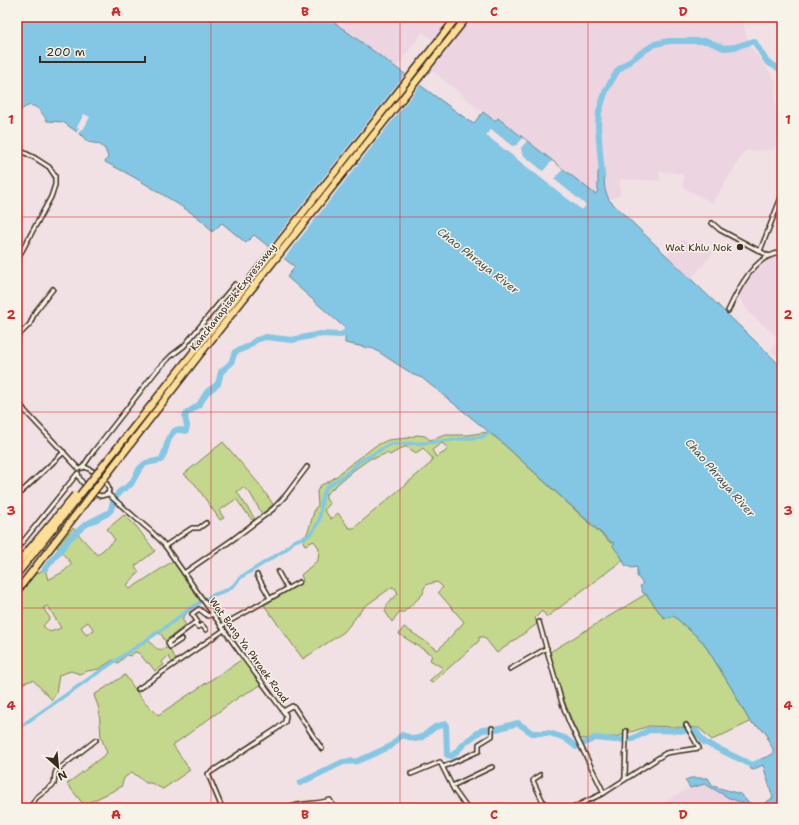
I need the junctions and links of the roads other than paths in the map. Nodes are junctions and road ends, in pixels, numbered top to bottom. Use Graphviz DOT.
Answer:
graph roads {
  1 [pos="458,17"];
  2 [pos="467,17"];
  3 [pos="17,149"];
  4 [pos="782,195"];
  5 [pos="712,224"];
  6 [pos="760,251"];
  7 [pos="782,251"];
  8 [pos="769,256"];
  9 [pos="17,260"];
  10 [pos="235,284"];
  11 [pos="52,289"];
  12 [pos="728,310"];
  13 [pos="17,337"];
  14 [pos="17,397"];
  15 [pos="121,442"];
  16 [pos="64,452"];
  17 [pos="307,467"];
  18 [pos="81,468"];
  19 [pos="77,474"];
  20 [pos="108,494"];
  21 [pos="17,496"];
  22 [pos="206,523"];
  23 [pos="165,546"];
  24 [pos="17,549"];
  25 [pos="17,564"];
  26 [pos="278,572"];
  27 [pos="184,573"];
  28 [pos="17,574"];
  29 [pos="257,575"];
  30 [pos="27,578"];
  31 [pos="299,582"];
  32 [pos="288,588"];
  33 [pos="17,591"];
  34 [pos="17,594"];
  35 [pos="270,598"];
  36 [pos="212,614"];
  37 [pos="540,622"];
  38 [pos="195,623"];
  39 [pos="221,626"];
  40 [pos="206,630"];
  41 [pos="224,630"];
  42 [pos="182,640"];
  43 [pos="547,648"];
  44 [pos="510,669"];
  45 [pos="138,689"];
  46 [pos="283,712"];
  47 [pos="686,725"];
  48 [pos="492,728"];
  49 [pos="626,733"];
  50 [pos="96,740"];
  51 [pos="322,749"];
  52 [pos="443,767"];
  53 [pos="492,767"];
  54 [pos="412,774"];
  55 [pos="540,776"];
  56 [pos="625,779"];
  57 [pos="452,786"];
  58 [pos="604,793"];
  59 [pos="30,808"];
  60 [pos="222,808"];
  61 [pos="288,808"];
  62 [pos="334,808"];
  63 [pos="467,808"];
  64 [pos="546,808"];
  65 [pos="572,808"];
  1 -- 15 [label="highway, Kanchanapisek Expressway, bridge"];
  2 -- 30 [label="highway, Kanchanapisek Expressway, bridge"];
  3 -- 9 [label="street"];
  4 -- 6 [label="street"];
  5 -- 6 [label="street"];
  6 -- 8 [label="street"];
  7 -- 8 [label="street"];
  8 -- 12 [label="street"];
  10 -- 18 [label="street"];
  11 -- 13 [label="street"];
  14 -- 16 [label="street, Wat Bang Ya Phraek Road"];
  15 -- 25 [label="highway, bridge"];
  15 -- 28 [label="highway, Kanchanapisek Expressway, bridge"];
  16 -- 18 [label="street, Wat Bang Ya Phraek Road"];
  16 -- 21 [label="street"];
  17 -- 27 [label="street"];
  18 -- 19 [label="street"];
  18 -- 20 [label="street, Wat Bang Ya Phraek Road"];
  19 -- 20 [label="street, Wat Bang Ya Phraek Road"];
  19 -- 24 [label="street"];
  20 -- 23 [label="street, Wat Bang Ya Phraek Road"];
  22 -- 23 [label="street"];
  23 -- 27 [label="street, Wat Bang Ya Phraek Road"];
  26 -- 32 [label="street"];
  27 -- 36 [label="street, Wat Bang Ya Phraek Road"];
  29 -- 35 [label="street"];
  30 -- 33 [label="highway, Kanchanapisek Expressway"];
  30 -- 34 [label="highway"];
  31 -- 32 [label="street"];
  32 -- 35 [label="street"];
  35 -- 39 [label="street"];
  36 -- 38 [label="street"];
  36 -- 39 [label="street, Wat Bang Ya Phraek Road"];
  37 -- 43 [label="street"];
  38 -- 40 [label="street"];
  38 -- 42 [label="street"];
  39 -- 41 [label="street, Wat Bang Ya Phraek Road"];
  41 -- 45 [label="street"];
  41 -- 46 [label="street, Wat Bang Ya Phraek Road"];
  43 -- 44 [label="street"];
  43 -- 58 [label="street"];
  46 -- 51 [label="street"];
  46 -- 60 [label="street, Wat Bang Ya Phraek Road"];
  47 -- 56 [label="street"];
  48 -- 52 [label="street"];
  49 -- 56 [label="street"];
  50 -- 59 [label="street"];
  52 -- 54 [label="street"];
  52 -- 57 [label="street"];
  53 -- 57 [label="street"];
  55 -- 64 [label="street"];
  56 -- 58 [label="street"];
  57 -- 63 [label="street"];
  58 -- 65 [label="street"];
  61 -- 62 [label="street"];
}
